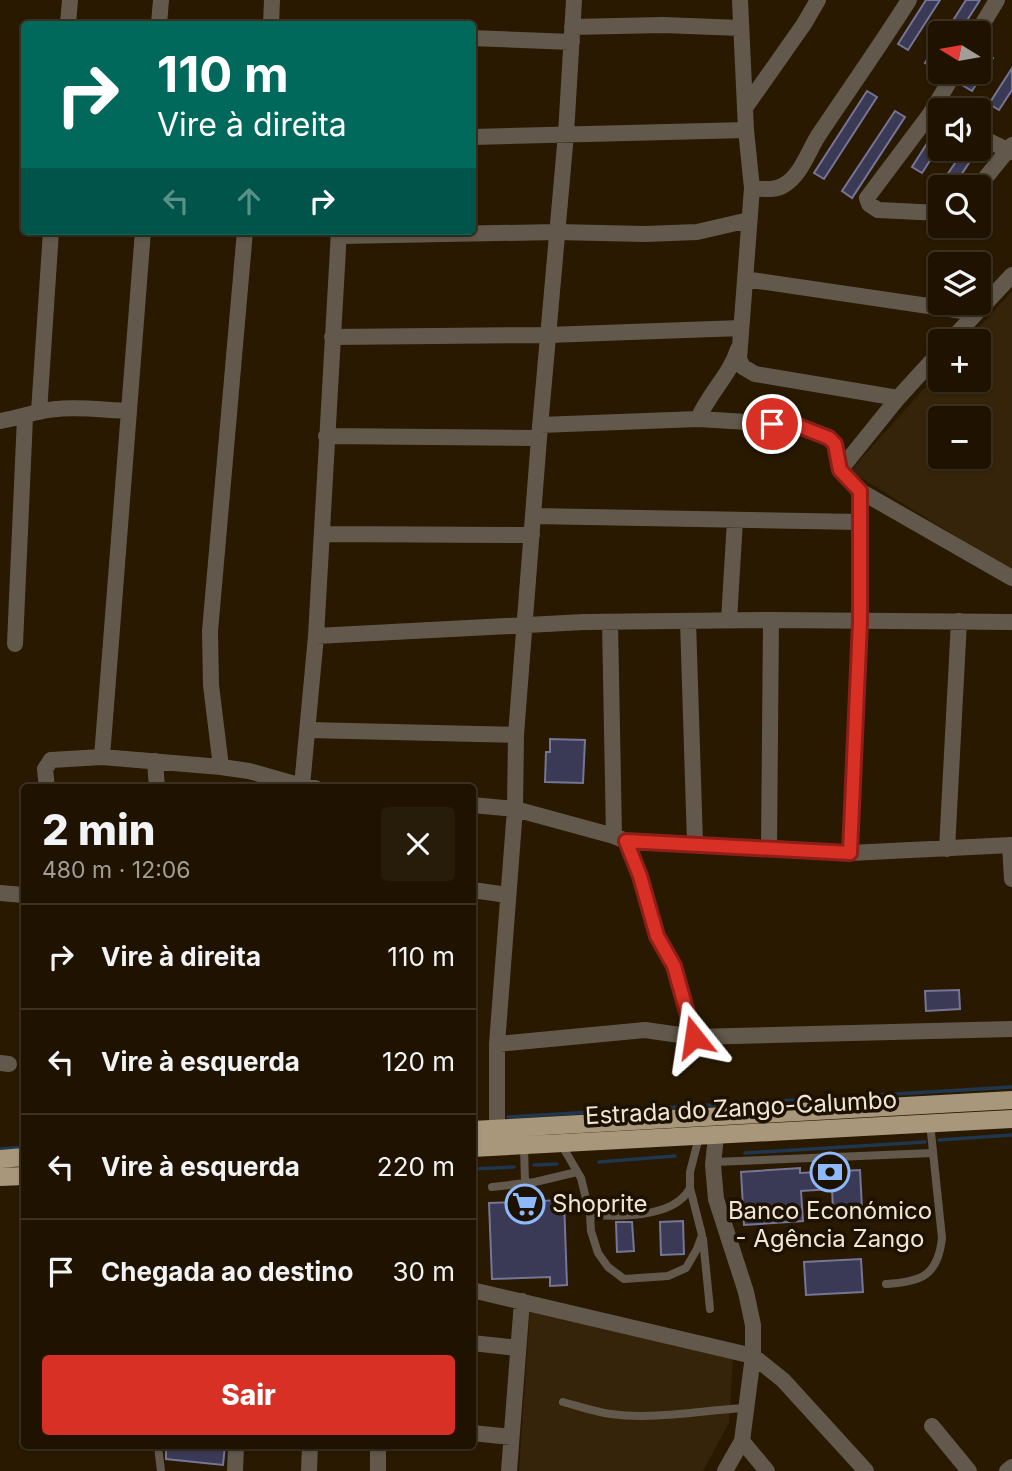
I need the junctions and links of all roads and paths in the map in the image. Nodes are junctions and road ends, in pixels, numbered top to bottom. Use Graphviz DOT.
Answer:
graph roads {
  1 [pos="70,0"];
  2 [pos="161,0"];
  3 [pos="272,0"];
  4 [pos="574,0"];
  5 [pos="740,0"];
  6 [pos="818,0"];
  7 [pos="909,0"];
  8 [pos="997,0"];
  9 [pos="68,21"];
  10 [pos="159,21"];
  11 [pos="271,21"];
  12 [pos="984,21"];
  13 [pos="740,28"];
  14 [pos="572,35"];
  15 [pos="476,38"];
  16 [pos="745,108"];
  17 [pos="928,124"];
  18 [pos="746,130"];
  19 [pos="566,134"];
  20 [pos="476,137"];
  21 [pos="991,141"];
  22 [pos="1011,149"];
  23 [pos="988,175"];
  24 [pos="752,188"];
  25 [pos="928,212"];
  26 [pos="749,220"];
  27 [pos="557,232"];
  28 [pos="476,233"];
  29 [pos="51,235"];
  30 [pos="142,235"];
  31 [pos="245,235"];
  32 [pos="339,235"];
  33 [pos="1012,275"];
  34 [pos="745,279"];
  35 [pos="991,297"];
  36 [pos="928,306"];
  37 [pos="974,315"];
  38 [pos="961,329"];
  39 [pos="548,335"];
  40 [pos="741,335"];
  41 [pos="332,337"];
  42 [pos="928,365"];
  43 [pos="898,397"];
  44 [pos="129,411"];
  45 [pos="32,415"];
  46 [pos="698,419"];
  47 [pos="0,421"];
  48 [pos="539,431"];
  49 [pos="326,436"];
  50 [pos="840,470"];
  51 [pos="860,491"];
  52 [pos="533,516"];
  53 [pos="735,520"];
  54 [pos="861,522"];
  55 [pos="322,534"];
  56 [pos="532,535"];
  57 [pos="1012,578"];
  58 [pos="729,620"];
  59 [pos="771,620"];
  60 [pos="688,621"];
  61 [pos="959,621"];
  62 [pos="610,622"];
  63 [pos="860,622"];
  64 [pos="1012,622"];
  65 [pos="526,624"];
  66 [pos="316,636"];
  67 [pos="15,644"];
  68 [pos="308,730"];
  69 [pos="516,735"];
  70 [pos="102,757"];
  71 [pos="155,761"];
  72 [pos="221,767"];
  73 [pos="249,779"];
  74 [pos="47,784"];
  75 [pos="157,784"];
  76 [pos="286,784"];
  77 [pos="309,784"];
  78 [pos="476,805"];
  79 [pos="515,809"];
  80 [pos="620,839"];
  81 [pos="695,843"];
  82 [pos="1011,845"];
  83 [pos="769,848"];
  84 [pos="947,849"];
  85 [pos="850,853"];
  86 [pos="1012,879"];
  87 [pos="476,891"];
  88 [pos="0,893"];
  89 [pos="21,895"];
  90 [pos="508,895"];
  91 [pos="1012,1029"];
  92 [pos="694,1037"];
  93 [pos="497,1044"];
  94 [pos="1012,1100"];
  95 [pos="1012,1119"];
  96 [pos="930,1123"];
  97 [pos="497,1128"];
  98 [pos="476,1130"];
  99 [pos="708,1136"];
  100 [pos="559,1142"];
  101 [pos="524,1145"];
  102 [pos="476,1148"];
  103 [pos="933,1153"];
  104 [pos="21,1157"];
  105 [pos="0,1159"];
  106 [pos="714,1162"];
  107 [pos="578,1172"];
  108 [pos="21,1176"];
  109 [pos="0,1177"];
  110 [pos="525,1183"];
  111 [pos="492,1187"];
  112 [pos="691,1188"];
  113 [pos="590,1215"];
  114 [pos="702,1235"];
  115 [pos="886,1284"];
  116 [pos="476,1291"];
  117 [pos="522,1301"];
  118 [pos="710,1309"];
  119 [pos="476,1343"];
  120 [pos="518,1348"];
  121 [pos="753,1356"];
  122 [pos="563,1402"];
  123 [pos="747,1408"];
  124 [pos="932,1426"];
  125 [pos="476,1433"];
  126 [pos="511,1437"];
  127 [pos="742,1441"];
  128 [pos="158,1449"];
  129 [pos="236,1449"];
  130 [pos="310,1449"];
  131 [pos="378,1449"];
  132 [pos="1012,1467"];
  133 [pos="161,1471"];
  134 [pos="235,1471"];
  135 [pos="309,1471"];
  136 [pos="378,1471"];
  137 [pos="509,1471"];
  138 [pos="725,1471"];
  139 [pos="768,1471"];
  140 [pos="866,1471"];
  141 [pos="969,1471"];
  142 [pos="1007,1471"];
  1 -- 9 [label="street"];
  2 -- 10 [label="street"];
  3 -- 11 [label="street"];
  4 -- 14 [label="street"];
  5 -- 13 [label="street"];
  6 -- 16 [label="street"];
  7 -- 24 [label="street"];
  8 -- 12 [label="street"];
  13 -- 14 [label="street"];
  13 -- 16 [label="street"];
  14 -- 15 [label="street"];
  14 -- 19 [label="street"];
  16 -- 18 [label="street"];
  17 -- 25 [label="street"];
  18 -- 19 [label="street"];
  18 -- 24 [label="street"];
  19 -- 20 [label="street"];
  19 -- 27 [label="street"];
  21 -- 22 [label="street"];
  22 -- 23 [label="street"];
  24 -- 26 [label="street"];
  26 -- 27 [label="street"];
  26 -- 34 [label="street"];
  27 -- 28 [label="street"];
  27 -- 39 [label="street"];
  29 -- 45 [label="street"];
  30 -- 44 [label="street"];
  31 -- 72 [label="street"];
  32 -- 41 [label="street"];
  33 -- 35 [label="street"];
  34 -- 36 [label="street"];
  34 -- 40 [label="street"];
  37 -- 38 [label="street"];
  39 -- 40 [label="street"];
  39 -- 41 [label="street"];
  39 -- 48 [label="street"];
  40 -- 43 [label="street"];
  40 -- 46 [label="street"];
  41 -- 49 [label="street"];
  42 -- 43 [label="street"];
  43 -- 50 [label="street"];
  44 -- 45 [label="street"];
  44 -- 70 [label="street"];
  45 -- 47 [label="street"];
  45 -- 67 [label="street"];
  46 -- 48 [label="street"];
  46 -- 50 [label="street"];
  48 -- 49 [label="street"];
  48 -- 52 [label="street"];
  49 -- 55 [label="street"];
  50 -- 51 [label="street"];
  51 -- 54 [label="street"];
  51 -- 57 [label="street"];
  52 -- 53 [label="street"];
  52 -- 56 [label="street"];
  53 -- 54 [label="street"];
  53 -- 58 [label="street"];
  54 -- 63 [label="street"];
  55 -- 56 [label="street"];
  55 -- 66 [label="street"];
  56 -- 65 [label="street"];
  58 -- 59 [label="street"];
  58 -- 60 [label="street"];
  59 -- 63 [label="street"];
  59 -- 83 [label="street"];
  60 -- 62 [label="street"];
  60 -- 81 [label="street"];
  61 -- 63 [label="street"];
  61 -- 64 [label="street"];
  61 -- 84 [label="street"];
  62 -- 65 [label="street"];
  62 -- 80 [label="street"];
  63 -- 85 [label="street"];
  65 -- 66 [label="street"];
  65 -- 69 [label="street"];
  66 -- 68 [label="street"];
  68 -- 69 [label="street"];
  68 -- 77 [label="street"];
  69 -- 79 [label="street"];
  70 -- 71 [label="street"];
  70 -- 74 [label="street"];
  71 -- 72 [label="street"];
  71 -- 75 [label="street"];
  72 -- 73 [label="street"];
  73 -- 76 [label="street"];
  78 -- 79 [label="street"];
  79 -- 80 [label="street"];
  79 -- 90 [label="street"];
  80 -- 81 [label="street"];
  80 -- 92 [label="street"];
  81 -- 83 [label="street"];
  82 -- 84 [label="street"];
  82 -- 86 [label="street"];
  83 -- 85 [label="street"];
  84 -- 85 [label="street"];
  87 -- 90 [label="street"];
  88 -- 89 [label="street"];
  90 -- 93 [label="street"];
  91 -- 92 [label="street"];
  92 -- 93 [label="street"];
  93 -- 97 [label="street"];
  94 -- 97 [label="main road, Estrada do Zango-Calumbo"];
  95 -- 96 [label="main road, Estrada do Zango-Calumbo"];
  96 -- 99 [label="main road, Estrada do Zango-Calumbo"];
  96 -- 103 [label="lane"];
  97 -- 98 [label="main road, Estrada do Zango-Calumbo"];
  99 -- 100 [label="main road, Estrada do Zango-Calumbo"];
  99 -- 106 [label="street"];
  99 -- 112 [label="lane"];
  100 -- 101 [label="main road, Estrada do Zango-Calumbo"];
  100 -- 107 [label="lane"];
  101 -- 102 [label="main road, Estrada do Zango-Calumbo"];
  101 -- 110 [label="lane"];
  103 -- 106 [label="lane"];
  103 -- 115 [label="lane"];
  104 -- 105 [label="main road"];
  106 -- 121 [label="street"];
  107 -- 110 [label="lane"];
  107 -- 113 [label="lane"];
  108 -- 109 [label="main road"];
  110 -- 111 [label="lane"];
  112 -- 113 [label="lane"];
  112 -- 114 [label="lane"];
  113 -- 114 [label="lane"];
  114 -- 118 [label="lane"];
  116 -- 117 [label="street"];
  117 -- 120 [label="street"];
  117 -- 121 [label="street"];
  119 -- 120 [label="street"];
  120 -- 126 [label="street"];
  121 -- 123 [label="street"];
  121 -- 140 [label="street"];
  122 -- 123 [label="lane"];
  123 -- 127 [label="street"];
  124 -- 141 [label="street"];
  125 -- 126 [label="street"];
  126 -- 137 [label="street"];
  127 -- 138 [label="street"];
  127 -- 139 [label="street"];
  128 -- 133 [label="lane"];
  129 -- 134 [label="street"];
  130 -- 135 [label="street"];
  131 -- 136 [label="street"];
  132 -- 142 [label="street"];
}
